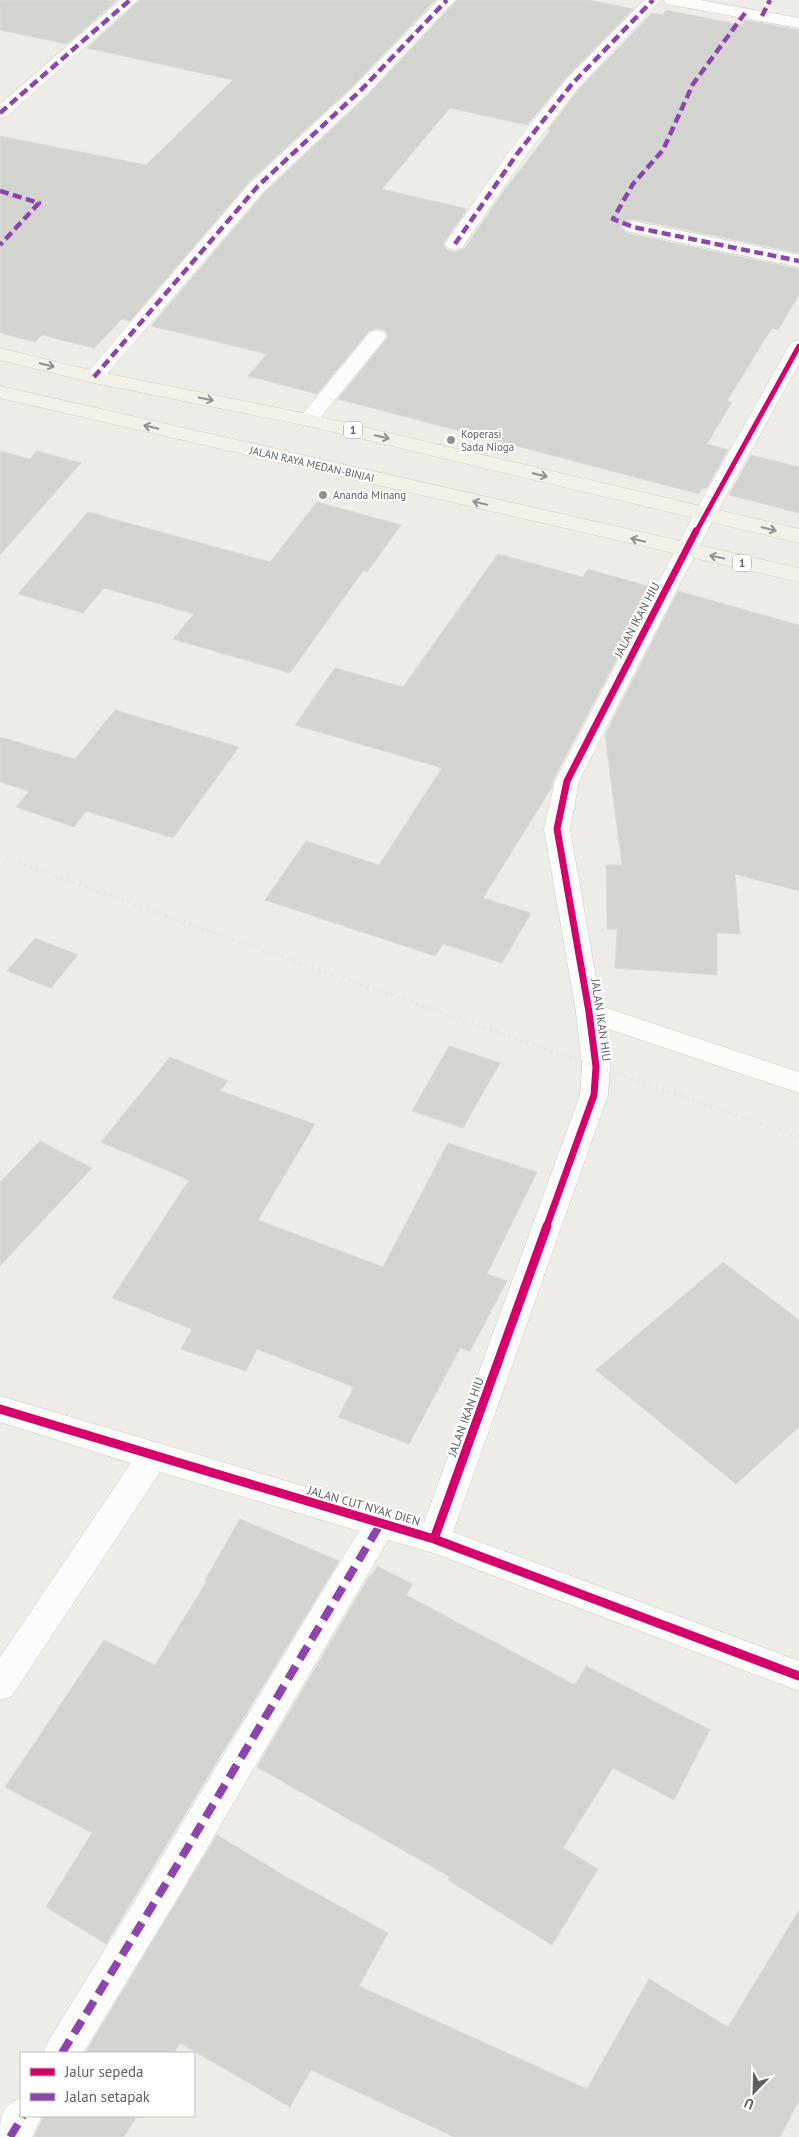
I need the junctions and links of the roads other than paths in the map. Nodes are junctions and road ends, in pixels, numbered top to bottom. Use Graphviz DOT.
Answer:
graph roads {
  1 [pos="130,0"];
  2 [pos="447,0"];
  3 [pos="653,0"];
  4 [pos="672,0"];
  5 [pos="770,0"];
  6 [pos="762,16"];
  7 [pos="799,23"];
  8 [pos="0,113"];
  9 [pos="634,226"];
  10 [pos="455,244"];
  11 [pos="799,261"];
  12 [pos="377,336"];
  13 [pos="799,346"];
  14 [pos="0,354"];
  15 [pos="94,377"];
  16 [pos="0,392"];
  17 [pos="308,420"];
  18 [pos="705,514"];
  19 [pos="799,536"];
  20 [pos="686,550"];
  21 [pos="799,576"];
  22 [pos="589,1012"];
  23 [pos="799,1084"];
  24 [pos="0,1409"];
  25 [pos="152,1456"];
  26 [pos="381,1523"];
  27 [pos="434,1538"];
  28 [pos="799,1676"];
  29 [pos="0,1684"];
  30 [pos="63,2052"];
  31 [pos="22,2117"];
  32 [pos="10,2137"];
  1 -- 8 [label="street"];
  2 -- 15 [label="street"];
  3 -- 10 [label="street"];
  4 -- 6 [label="street"];
  5 -- 6 [label="street"];
  6 -- 7 [label="street"];
  9 -- 11 [label="street"];
  12 -- 17 [label="street"];
  13 -- 18 [label="street, JALAN IKAN HIU"];
  14 -- 15 [label="main road, 1, one-way"];
  15 -- 17 [label="main road, 1, one-way"];
  20 -- 16 [label="main road, JALAN RAYA MEDAN-BINJAI / 1, one-way"];
  17 -- 18 [label="main road, 1, one-way"];
  18 -- 19 [label="main road, 1, one-way"];
  18 -- 20 [label="street, JALAN IKAN HIU"];
  21 -- 20 [label="main road, JALAN RAYA MEDAN-BINJAI / 1, one-way"];
  20 -- 22 [label="street, JALAN IKAN HIU"];
  22 -- 23 [label="street"];
  22 -- 27 [label="street, JALAN IKAN HIU"];
  24 -- 25 [label="street, JALAN CUT NYAK DIEN"];
  25 -- 26 [label="street, JALAN CUT NYAK DIEN"];
  25 -- 29 [label="street"];
  26 -- 27 [label="street, JALAN CUT NYAK DIEN"];
  26 -- 30 [label="street"];
  27 -- 28 [label="street, JALAN CUT NYAK DIEN"];
  31 -- 32 [label="street"];
}
